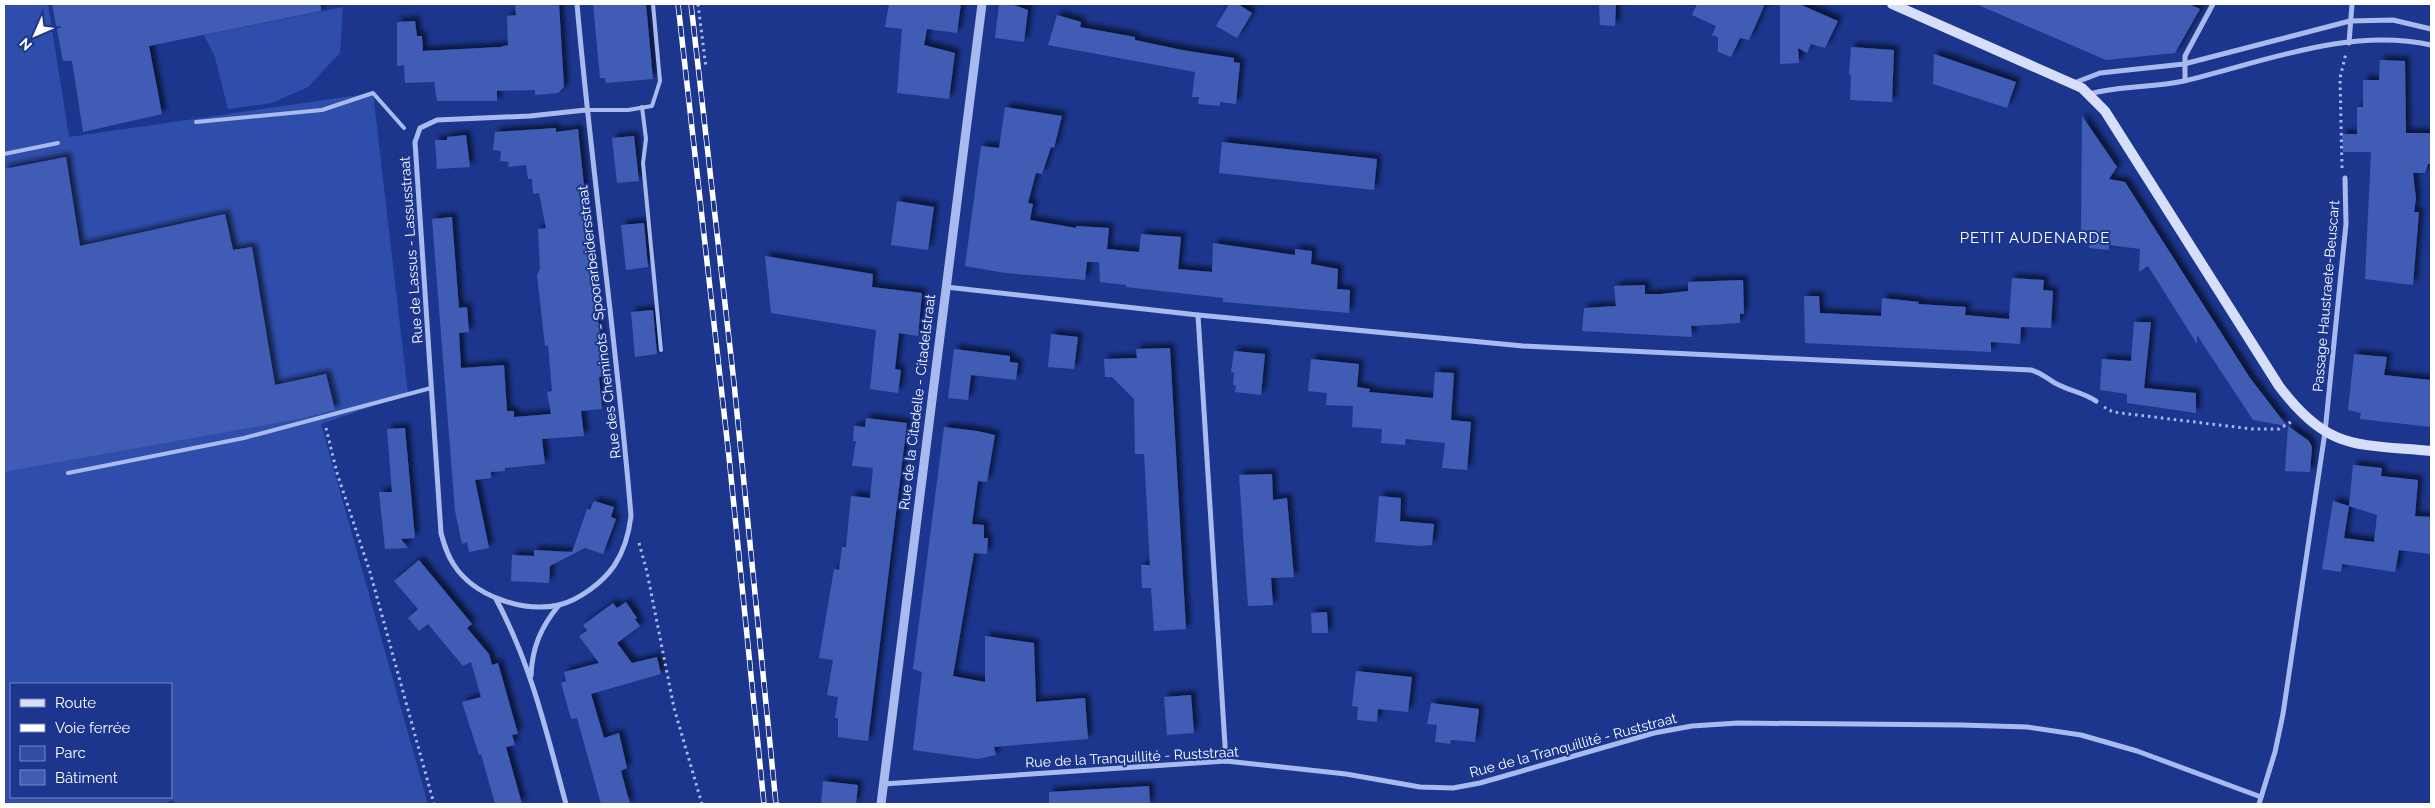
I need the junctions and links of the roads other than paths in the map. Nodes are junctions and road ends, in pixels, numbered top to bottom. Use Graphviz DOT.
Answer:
graph roads {
  1 [pos="576,4"];
  2 [pos="653,4"];
  3 [pos="982,4"];
  4 [pos="1892,4"];
  5 [pos="2213,4"];
  6 [pos="2352,4"];
  7 [pos="2350,21"];
  8 [pos="2431,29"];
  9 [pos="2349,43"];
  10 [pos="2431,45"];
  11 [pos="2184,64"];
  12 [pos="2185,80"];
  13 [pos="2074,83"];
  14 [pos="2089,94"];
  15 [pos="642,107"];
  16 [pos="586,110"];
  17 [pos="196,122"];
  18 [pos="404,128"];
  19 [pos="58,143"];
  20 [pos="4,154"];
  21 [pos="2346,178"];
  22 [pos="946,287"];
  23 [pos="1198,315"];
  24 [pos="662,350"];
  25 [pos="431,388"];
  26 [pos="2096,401"];
  27 [pos="2325,432"];
  28 [pos="2431,451"];
  29 [pos="68,473"];
  30 [pos="496,599"];
  31 [pos="560,605"];
  32 [pos="531,679"];
  33 [pos="1226,761"];
  34 [pos="883,784"];
  35 [pos="2261,797"];
  36 [pos="566,804"];
  37 [pos="881,804"];
  38 [pos="2259,804"];
  1 -- 16 [label="street, Rue des Cheminots - Spoorarbeidersstraat"];
  2 -- 15 [label="lane"];
  3 -- 22 [label="street, Rue de la Citadelle - Citadelstraat"];
  4 -- 13 [label="main road"];
  5 -- 11 [label="street"];
  6 -- 7 [label="street"];
  7 -- 8 [label="street"];
  7 -- 9 [label="street"];
  7 -- 11 [label="street"];
  9 -- 10 [label="street"];
  9 -- 12 [label="street"];
  11 -- 12 [label="street"];
  11 -- 13 [label="street"];
  12 -- 14 [label="street"];
  13 -- 14 [label="main road"];
  14 -- 27 [label="main road"];
  15 -- 16 [label="lane"];
  15 -- 24 [label="lane"];
  16 -- 25 [label="street, Rue de Lassus - Lassusstraat"];
  16 -- 31 [label="street, Rue des Cheminots - Spoorarbeidersstraat"];
  17 -- 18 [label="lane"];
  19 -- 20 [label="lane"];
  21 -- 27 [label="street, Passage Haustraete-Beuscart"];
  22 -- 23 [label="street"];
  22 -- 34 [label="street, Rue de la Citadelle - Citadelstraat"];
  23 -- 26 [label="street"];
  23 -- 33 [label="street"];
  25 -- 29 [label="lane"];
  25 -- 30 [label="street, Rue de Lassus - Lassusstraat"];
  27 -- 28 [label="main road"];
  27 -- 35 [label="street, Passage Haustraete-Beuscart"];
  30 -- 31 [label="street"];
  30 -- 32 [label="street"];
  31 -- 32 [label="street"];
  32 -- 36 [label="street"];
  33 -- 34 [label="street, Rue de la Tranquillité - Ruststraat"];
  33 -- 35 [label="street, Rue de la Tranquillité - Ruststraat"];
  34 -- 37 [label="street, Rue de la Citadelle - Citadelstraat"];
  35 -- 38 [label="street, Passage Haustraete-Beuscart"];
}
